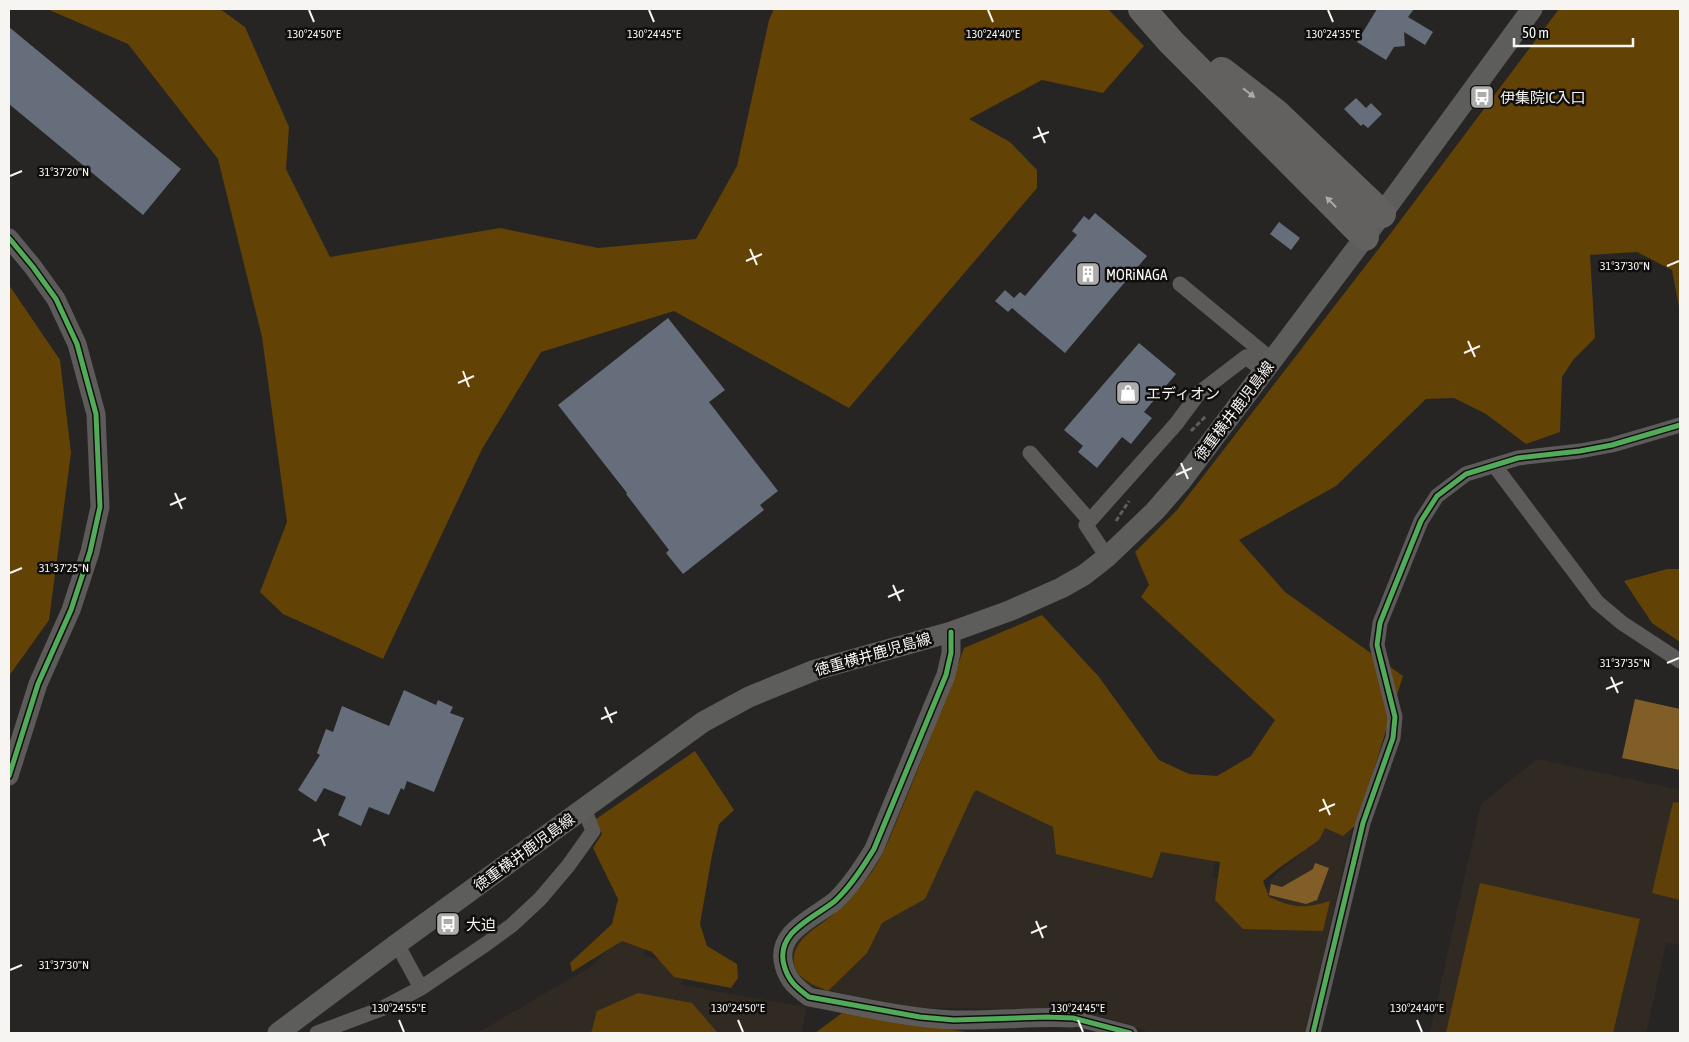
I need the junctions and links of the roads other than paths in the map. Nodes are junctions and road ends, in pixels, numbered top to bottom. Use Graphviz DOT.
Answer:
graph roads {
  1 [pos="1532,9"];
  2 [pos="1148,15"];
  3 [pos="1382,214"];
  4 [pos="1365,237"];
  5 [pos="9,238"];
  6 [pos="1180,284"];
  7 [pos="1268,366"];
  8 [pos="1680,425"];
  9 [pos="1030,452"];
  10 [pos="1494,465"];
  11 [pos="1090,521"];
  12 [pos="1103,550"];
  13 [pos="951,632"];
  14 [pos="1680,661"];
  15 [pos="9,776"];
  16 [pos="584,809"];
  17 [pos="397,944"];
  18 [pos="422,988"];
  19 [pos="299,1017"];
  20 [pos="1073,1018"];
  21 [pos="278,1033"];
  22 [pos="312,1033"];
  23 [pos="318,1033"];
  24 [pos="1130,1033"];
  25 [pos="1314,1033"];
  1 -- 3 [label="main road, 徳重横井鹿児島線"];
  2 -- 3 [label="highway, one-way"];
  4 -- 2 [label="highway, one-way"];
  3 -- 4 [label="main road, 徳重横井鹿児島線"];
  4 -- 7 [label="main road, 徳重横井鹿児島線"];
  5 -- 15 [label="street"];
  6 -- 7 [label="street"];
  7 -- 11 [label="street"];
  7 -- 12 [label="main road, 徳重横井鹿児島線"];
  8 -- 10 [label="street"];
  9 -- 11 [label="street"];
  10 -- 14 [label="street"];
  10 -- 25 [label="street"];
  11 -- 12 [label="street"];
  12 -- 13 [label="main road, 徳重横井鹿児島線"];
  13 -- 16 [label="main road, 徳重横井鹿児島線"];
  13 -- 20 [label="street"];
  16 -- 17 [label="main road, 徳重横井鹿児島線"];
  16 -- 18 [label="street"];
  17 -- 18 [label="street"];
  17 -- 19 [label="main road, 徳重横井鹿児島線"];
  18 -- 23 [label="street"];
  19 -- 21 [label="main road, 徳重横井鹿児島線"];
  19 -- 22 [label="street"];
  20 -- 24 [label="street"];
}
